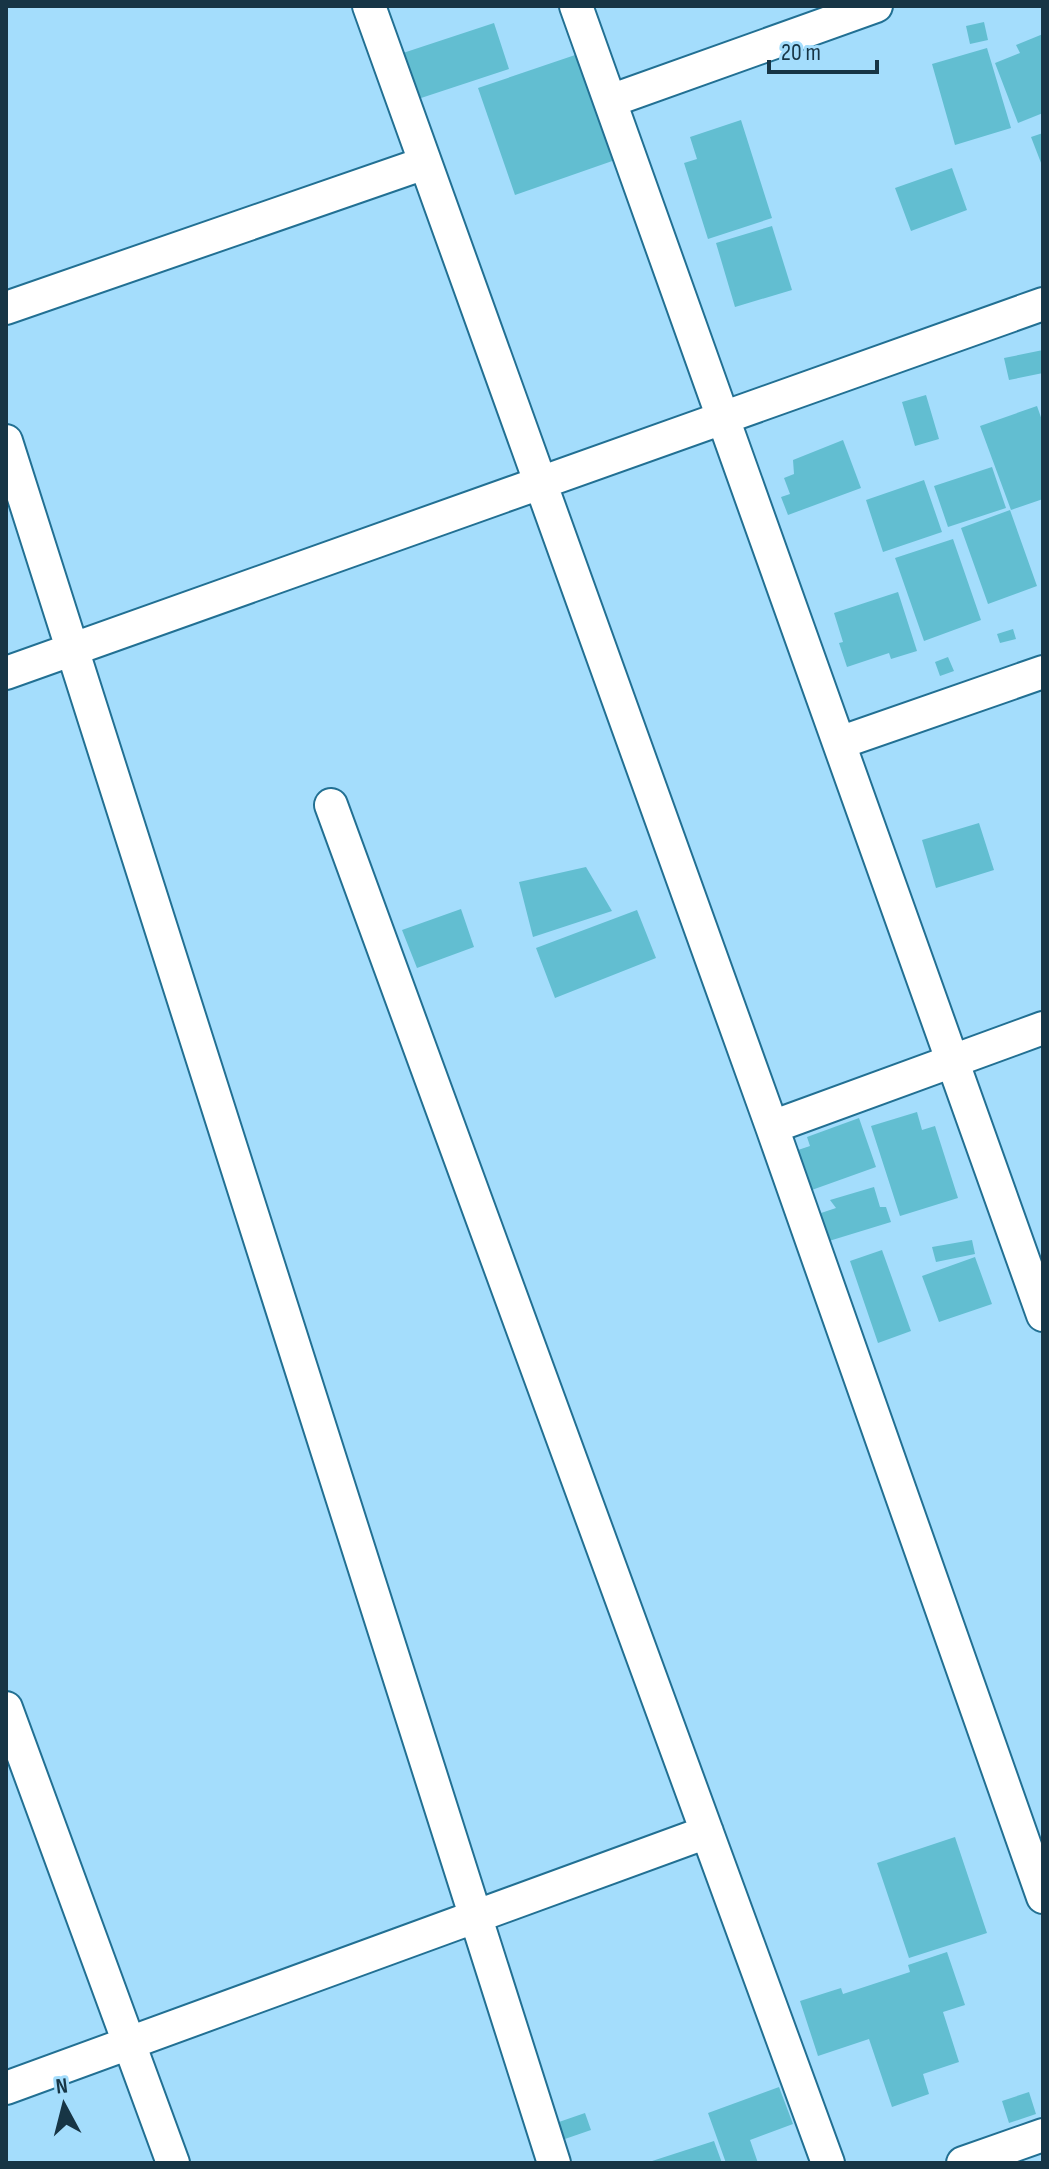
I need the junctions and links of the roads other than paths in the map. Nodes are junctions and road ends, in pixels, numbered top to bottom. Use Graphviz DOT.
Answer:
graph roads {
  1 [pos="369,6"];
  2 [pos="576,6"];
  3 [pos="876,6"];
  4 [pos="610,101"];
  5 [pos="425,163"];
  6 [pos="1043,304"];
  7 [pos="6,308"];
  8 [pos="723,418"];
  9 [pos="6,441"];
  10 [pos="540,484"];
  11 [pos="72,649"];
  12 [pos="1043,672"];
  13 [pos="6,673"];
  14 [pos="839,743"];
  15 [pos="331,805"];
  16 [pos="1043,1028"];
  17 [pos="952,1061"];
  18 [pos="772,1127"];
  19 [pos="1043,1315"];
  20 [pos="6,1708"];
  21 [pos="707,1832"];
  22 [pos="1043,1897"];
  23 [pos="475,1917"];
  24 [pos="129,2043"];
  25 [pos="6,2088"];
  26 [pos="1043,2135"];
  27 [pos="173,2163"];
  28 [pos="554,2163"];
  29 [pos="828,2163"];
  30 [pos="963,2163"];
  1 -- 5 [label="street"];
  2 -- 4 [label="street"];
  3 -- 4 [label="street"];
  4 -- 8 [label="street"];
  5 -- 7 [label="street"];
  5 -- 10 [label="street"];
  6 -- 8 [label="street"];
  8 -- 10 [label="street"];
  8 -- 14 [label="street"];
  9 -- 11 [label="street"];
  10 -- 11 [label="street"];
  10 -- 18 [label="street"];
  11 -- 13 [label="street"];
  11 -- 23 [label="street"];
  12 -- 14 [label="street"];
  14 -- 17 [label="street"];
  15 -- 21 [label="street"];
  16 -- 17 [label="street"];
  17 -- 18 [label="street"];
  17 -- 19 [label="street"];
  18 -- 22 [label="street"];
  20 -- 24 [label="street"];
  21 -- 23 [label="street"];
  21 -- 29 [label="street"];
  23 -- 24 [label="street"];
  23 -- 28 [label="street"];
  24 -- 25 [label="street"];
  24 -- 27 [label="street"];
  26 -- 30 [label="street"];
}
